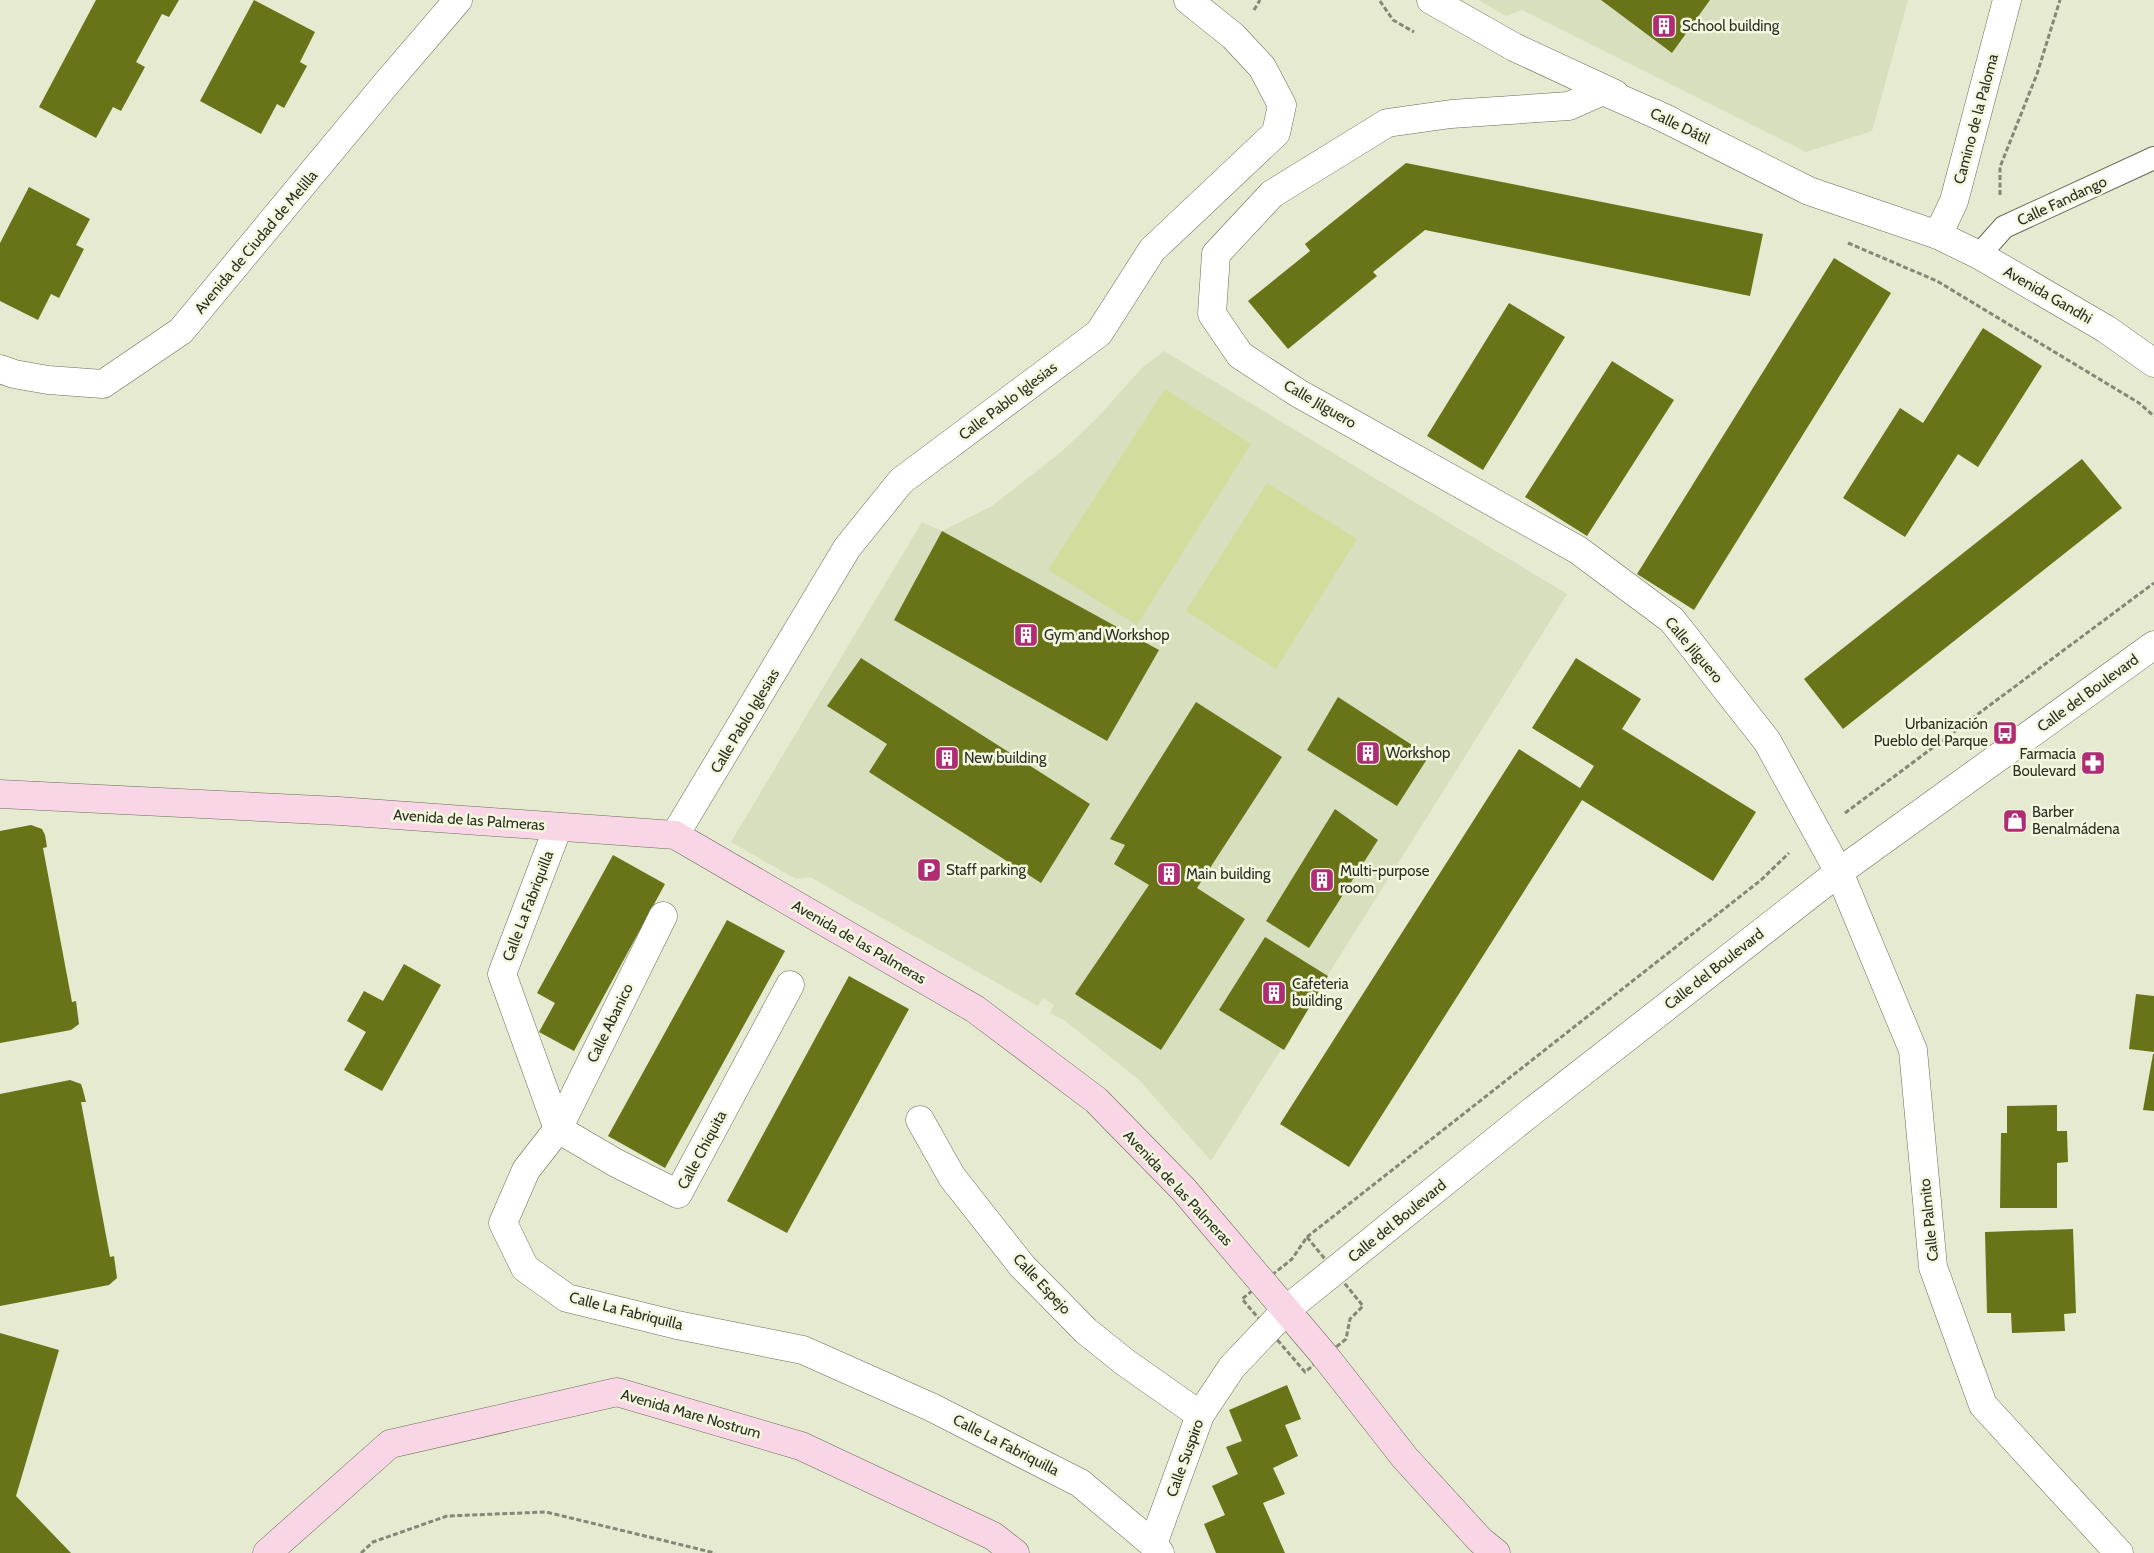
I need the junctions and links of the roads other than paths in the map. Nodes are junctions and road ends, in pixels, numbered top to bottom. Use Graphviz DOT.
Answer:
graph roads {
  1 [pos="458,0"];
  2 [pos="1188,0"];
  3 [pos="1431,0"];
  4 [pos="2007,0"];
  5 [pos="1671,121"];
  6 [pos="2154,158"];
  7 [pos="1938,235"];
  8 [pos="1979,255"];
  9 [pos="2154,363"];
  10 [pos="0,369"];
  11 [pos="2154,645"];
  12 [pos="0,794"];
  13 [pos="558,827"];
  14 [pos="675,835"];
  15 [pos="1838,872"];
  16 [pos="663,916"];
  17 [pos="790,985"];
  18 [pos="920,1120"];
  19 [pos="558,1129"];
  20 [pos="1286,1310"];
  21 [pos="1200,1415"];
  22 [pos="1156,1549"];
  23 [pos="267,1553"];
  24 [pos="1015,1553"];
  25 [pos="1496,1553"];
  26 [pos="2119,1553"];
  1 -- 10 [label="street, Avenida de Ciudad de Melilla"];
  2 -- 14 [label="street, Calle Pablo Iglesias"];
  3 -- 5 [label="street, Calle Dátil"];
  4 -- 7 [label="street, Camino de la Paloma"];
  5 -- 7 [label="street, Calle Dátil"];
  5 -- 15 [label="street, Calle Jilguero"];
  6 -- 8 [label="lane, Calle Fandango"];
  7 -- 8 [label="street, Avenida Gandhi"];
  8 -- 9 [label="street, Avenida Gandhi"];
  11 -- 15 [label="street, Calle del Boulevard"];
  12 -- 13 [label="street, Avenida de las Palmeras"];
  13 -- 14 [label="street, Avenida de las Palmeras"];
  13 -- 19 [label="street, Calle La Fabriquilla"];
  14 -- 20 [label="street, Avenida de las Palmeras"];
  15 -- 20 [label="street, Calle del Boulevard"];
  15 -- 26 [label="street, Calle Palmito"];
  16 -- 19 [label="street, Calle Abanico"];
  17 -- 19 [label="street, Calle Chiquita"];
  18 -- 21 [label="street, Calle Espejo"];
  19 -- 22 [label="street, Calle La Fabriquilla"];
  20 -- 21 [label="street, Calle Suspiro"];
  20 -- 25 [label="street, Avenida de las Palmeras"];
  21 -- 22 [label="street, Calle Suspiro"];
  23 -- 24 [label="street, Avenida Mare Nostrum"];
}
